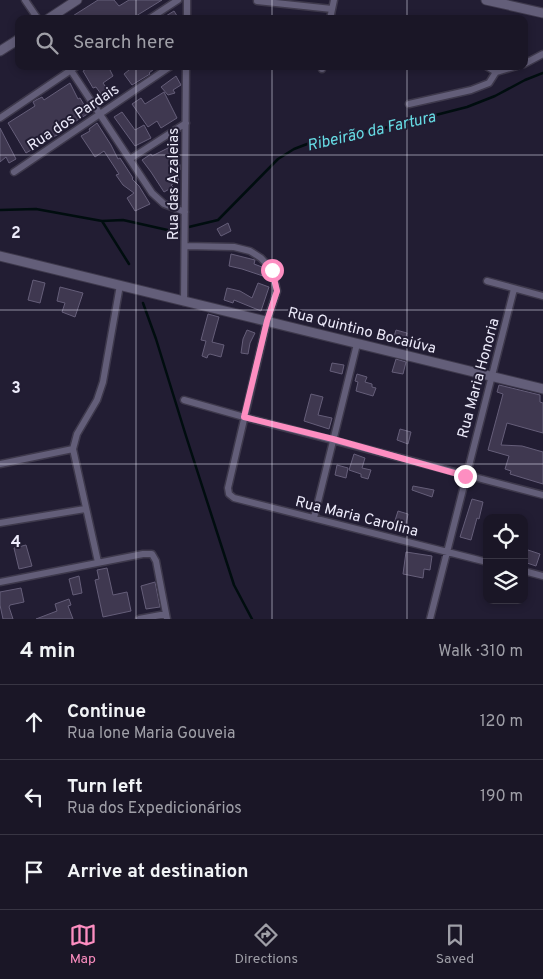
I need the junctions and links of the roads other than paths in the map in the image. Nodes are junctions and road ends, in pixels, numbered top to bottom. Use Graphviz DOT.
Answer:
graph roads {
  1 [pos="25,0"];
  2 [pos="76,0"];
  3 [pos="178,0"];
  4 [pos="187,0"];
  5 [pos="334,0"];
  6 [pos="486,0"];
  7 [pos="257,1"];
  8 [pos="332,9"];
  9 [pos="543,13"];
  10 [pos="35,15"];
  11 [pos="54,15"];
  12 [pos="156,15"];
  13 [pos="187,15"];
  14 [pos="331,15"];
  15 [pos="15,42"];
  16 [pos="0,51"];
  17 [pos="543,54"];
  18 [pos="528,62"];
  19 [pos="67,70"];
  20 [pos="71,70"];
  21 [pos="165,70"];
  22 [pos="186,70"];
  23 [pos="493,70"];
  24 [pos="503,70"];
  25 [pos="496,72"];
  26 [pos="408,104"];
  27 [pos="99,114"];
  28 [pos="0,118"];
  29 [pos="186,123"];
  30 [pos="130,159"];
  31 [pos="14,172"];
  32 [pos="184,215"];
  33 [pos="185,246"];
  34 [pos="0,256"];
  35 [pos="487,281"];
  36 [pos="120,285"];
  37 [pos="514,289"];
  38 [pos="543,296"];
  39 [pos="184,302"];
  40 [pos="267,321"];
  41 [pos="356,344"];
  42 [pos="492,375"];
  43 [pos="543,388"];
  44 [pos="184,400"];
  45 [pos="244,417"];
  46 [pos="333,439"];
  47 [pos="73,450"];
  48 [pos="0,464"];
  49 [pos="465,476"];
  50 [pos="543,495"];
  51 [pos="86,508"];
  52 [pos="314,518"];
  53 [pos="0,523"];
  54 [pos="446,552"];
  55 [pos="483,561"];
  56 [pos="98,562"];
  57 [pos="543,568"];
  58 [pos="528,572"];
  59 [pos="542,576"];
  60 [pos="0,582"];
  61 [pos="167,616"];
  62 [pos="139,619"];
  63 [pos="430,619"];
  1 -- 10 [label="street"];
  2 -- 11 [label="street"];
  3 -- 12 [label="street"];
  4 -- 13 [label="street"];
  5 -- 8 [label="street"];
  6 -- 9 [label="street"];
  7 -- 8 [label="street"];
  8 -- 14 [label="street"];
  15 -- 16 [label="street"];
  17 -- 18 [label="street"];
  19 -- 28 [label="street"];
  20 -- 27 [label="street"];
  21 -- 27 [label="street, Rua dos Pardais"];
  22 -- 29 [label="street, Rua das Azaleias"];
  23 -- 25 [label="street"];
  24 -- 25 [label="street"];
  25 -- 26 [label="street"];
  27 -- 30 [label="street"];
  27 -- 31 [label="street, Rua dos Pardais"];
  29 -- 30 [label="street"];
  29 -- 32 [label="street, Rua das Azaleias"];
  30 -- 32 [label="street"];
  32 -- 33 [label="street, Rua das Azaleias"];
  33 -- 39 [label="street, Rua das Azaleias"];
  33 -- 40 [label="street"];
  34 -- 36 [label="street, Rua Quintino Bocaiúva"];
  35 -- 37 [label="street"];
  36 -- 39 [label="street, Rua Quintino Bocaiúva"];
  36 -- 47 [label="street"];
  37 -- 38 [label="street"];
  37 -- 42 [label="street, Rua Maria Honoria"];
  39 -- 40 [label="street, Rua Quintino Bocaiúva"];
  40 -- 41 [label="street, Rua Quintino Bocaiúva"];
  40 -- 45 [label="street"];
  41 -- 42 [label="street, Rua Quintino Bocaiúva"];
  41 -- 46 [label="street"];
  42 -- 43 [label="street, Rua Quintino Bocaiúva"];
  42 -- 49 [label="street, Rua Maria Honoria"];
  44 -- 45 [label="street"];
  45 -- 46 [label="street"];
  45 -- 52 [label="street, Rua Maria Carolina"];
  46 -- 49 [label="street"];
  46 -- 52 [label="street"];
  47 -- 48 [label="street"];
  47 -- 51 [label="street"];
  49 -- 50 [label="street"];
  49 -- 54 [label="street, Rua Maria Honoria"];
  51 -- 53 [label="street"];
  51 -- 56 [label="street"];
  52 -- 54 [label="street, Rua Maria Carolina"];
  54 -- 55 [label="street, Rua Maria Carolina"];
  54 -- 63 [label="street, Rua Maria Honoria"];
  56 -- 60 [label="street"];
  56 -- 61 [label="street"];
  57 -- 59 [label="street"];
  58 -- 59 [label="street"];
  61 -- 62 [label="street"];
}
